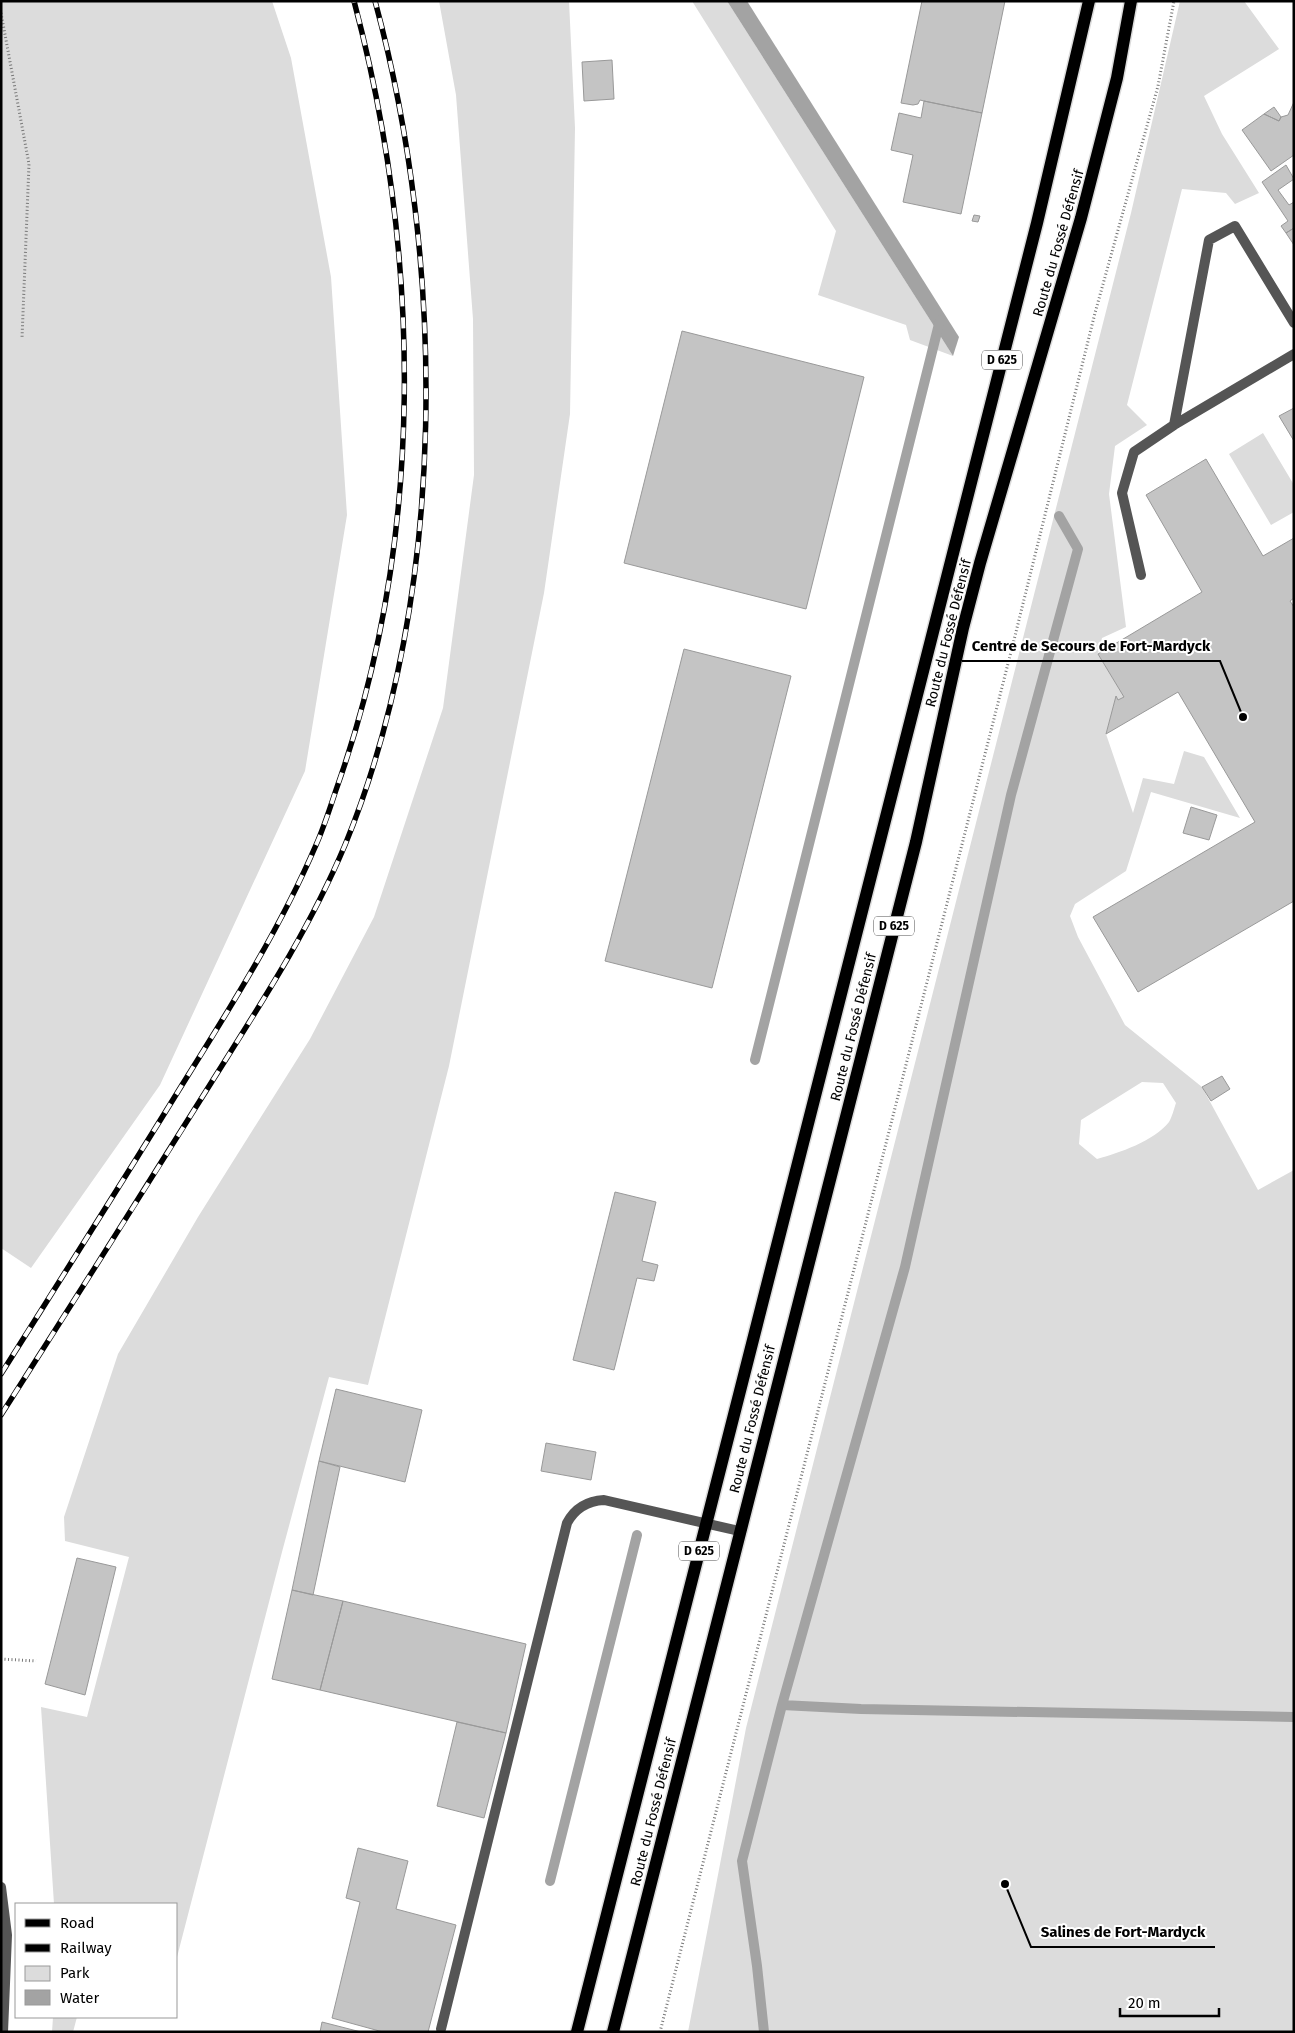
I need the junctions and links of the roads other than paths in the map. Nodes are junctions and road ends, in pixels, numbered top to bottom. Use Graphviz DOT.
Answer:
graph roads {
  1 [pos="1089,1"];
  2 [pos="1131,1"];
  3 [pos="1294,323"];
  4 [pos="1294,354"];
  5 [pos="1174,425"];
  6 [pos="1141,575"];
  7 [pos="706,1523"];
  8 [pos="739,1531"];
  9 [pos="1,1887"];
  10 [pos="441,2029"];
  11 [pos="3,2032"];
  12 [pos="577,2032"];
  13 [pos="613,2032"];
  1 -- 7 [label="main road, Route du Fossé Défensif / D 625"];
  2 -- 8 [label="main road, Route du Fossé Défensif / D 625"];
  3 -- 5 [label="lane"];
  4 -- 5 [label="lane"];
  5 -- 6 [label="lane"];
  7 -- 8 [label="lane"];
  7 -- 10 [label="lane"];
  7 -- 12 [label="main road, Route du Fossé Défensif / D 625"];
  8 -- 13 [label="main road, Route du Fossé Défensif / D 625"];
  9 -- 11 [label="lane"];
}
